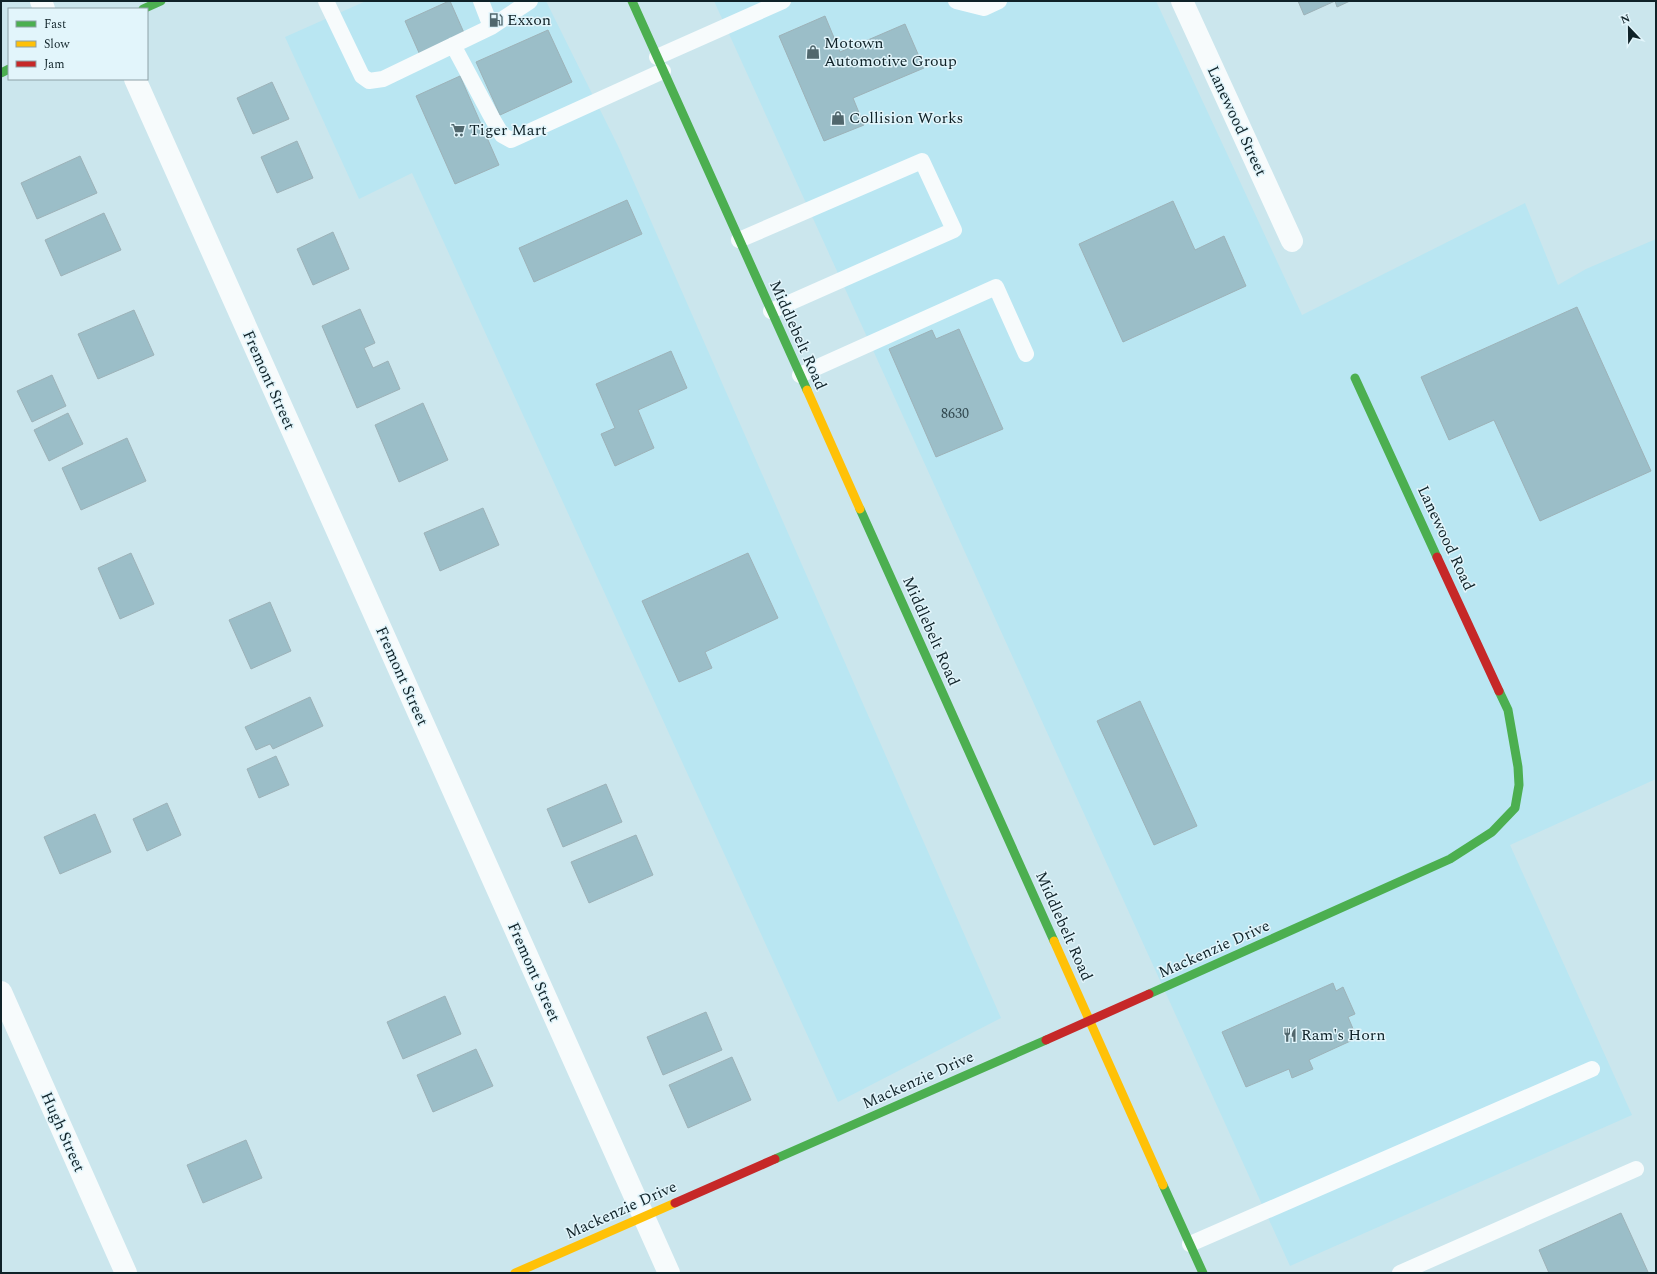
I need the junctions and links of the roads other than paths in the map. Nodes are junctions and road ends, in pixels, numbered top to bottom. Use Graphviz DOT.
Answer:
graph roads {
  1 [pos="161,1"];
  2 [pos="326,1"];
  3 [pos="481,1"];
  4 [pos="530,1"];
  5 [pos="632,1"];
  6 [pos="784,1"];
  7 [pos="956,1"];
  8 [pos="999,1"];
  9 [pos="1182,1"];
  10 [pos="145,8"];
  11 [pos="491,27"];
  12 [pos="453,46"];
  13 [pos="660,64"];
  14 [pos="135,80"];
  15 [pos="739,240"];
  16 [pos="1292,241"];
  17 [pos="771,311"];
  18 [pos="1026,354"];
  19 [pos="800,375"];
  20 [pos="1356,378"];
  21 [pos="1331,912"];
  22 [pos="1,992"];
  23 [pos="1090,1021"];
  24 [pos="1592,1069"];
  25 [pos="1636,1169"];
  26 [pos="644,1216"];
  27 [pos="1190,1244"];
  28 [pos="126,1273"];
  29 [pos="516,1273"];
  30 [pos="669,1273"];
  31 [pos="1203,1273"];
  32 [pos="1400,1273"];
  1 -- 10 [label="street"];
  2 -- 12 [label="lane"];
  3 -- 11 [label="lane"];
  4 -- 11 [label="lane"];
  5 -- 13 [label="street, Middlebelt Road"];
  6 -- 13 [label="lane"];
  7 -- 8 [label="lane"];
  9 -- 16 [label="street, Lanewood Street"];
  11 -- 12 [label="lane"];
  12 -- 13 [label="lane"];
  13 -- 15 [label="street, Middlebelt Road"];
  14 -- 26 [label="street, Fremont Street"];
  15 -- 17 [label="street, Middlebelt Road"];
  15 -- 17 [label="lane"];
  17 -- 19 [label="street, Middlebelt Road"];
  18 -- 19 [label="lane"];
  19 -- 23 [label="street, Middlebelt Road"];
  20 -- 21 [label="street, Lanewood Road"];
  21 -- 23 [label="street, Mackenzie Drive"];
  22 -- 28 [label="street, Hugh Street"];
  23 -- 26 [label="street, Mackenzie Drive"];
  23 -- 27 [label="street, Middlebelt Road"];
  24 -- 27 [label="lane"];
  25 -- 32 [label="lane"];
  26 -- 29 [label="street, Mackenzie Drive"];
  26 -- 30 [label="street, Fremont Street"];
  27 -- 31 [label="street, Middlebelt Road"];
}
